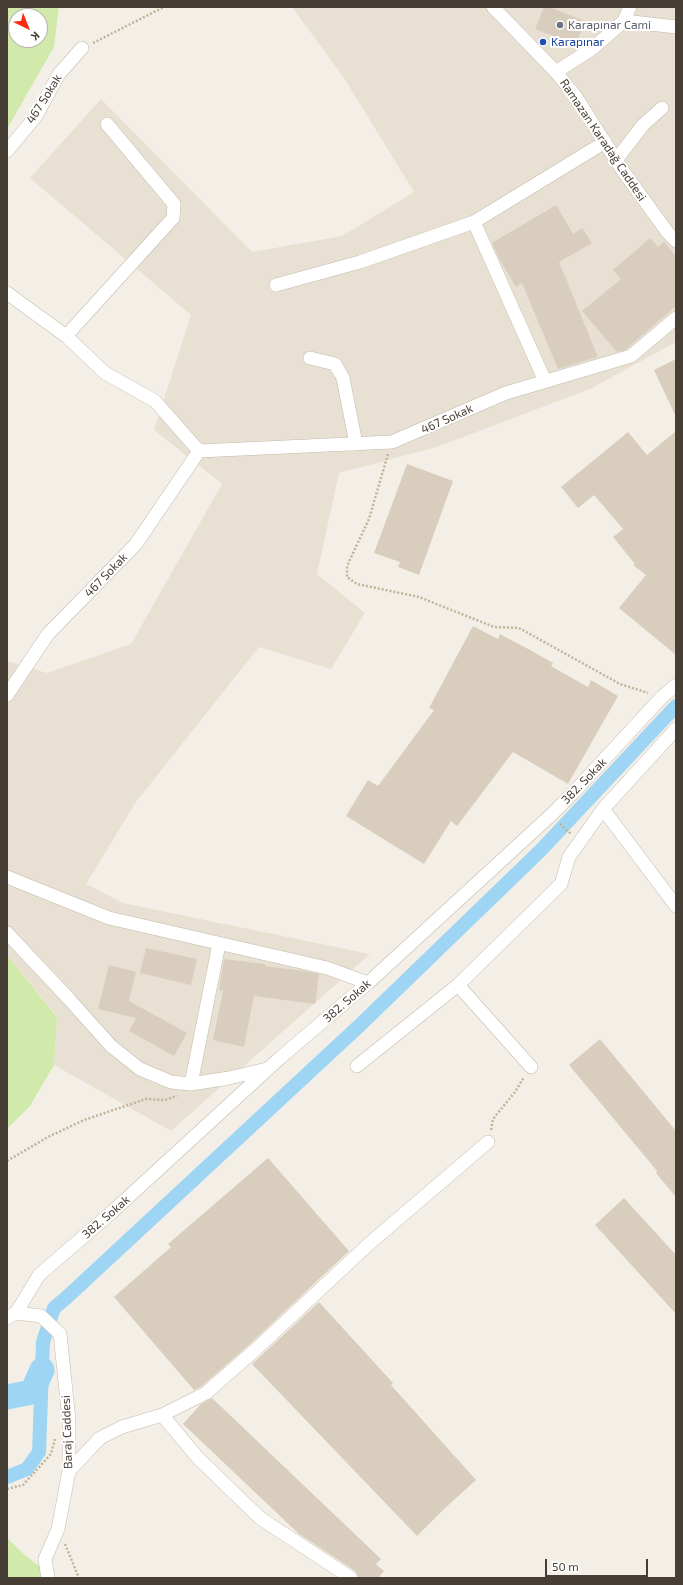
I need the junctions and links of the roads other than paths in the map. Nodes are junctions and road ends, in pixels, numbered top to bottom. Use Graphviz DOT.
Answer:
graph roads {
  1 [pos="493,7"];
  2 [pos="630,7"];
  3 [pos="624,21"];
  4 [pos="676,27"];
  5 [pos="82,48"];
  6 [pos="556,72"];
  7 [pos="662,108"];
  8 [pos="107,124"];
  9 [pos="605,142"];
  10 [pos="7,151"];
  11 [pos="616,160"];
  12 [pos="474,222"];
  13 [pos="676,241"];
  14 [pos="276,285"];
  15 [pos="7,292"];
  16 [pos="676,318"];
  17 [pos="66,336"];
  18 [pos="310,358"];
  19 [pos="545,382"];
  20 [pos="356,444"];
  21 [pos="199,450"];
  22 [pos="676,685"];
  23 [pos="7,695"];
  24 [pos="676,729"];
  25 [pos="603,809"];
  26 [pos="7,877"];
  27 [pos="676,906"];
  28 [pos="7,933"];
  29 [pos="219,944"];
  30 [pos="368,983"];
  31 [pos="458,985"];
  32 [pos="357,1066"];
  33 [pos="531,1067"];
  34 [pos="268,1069"];
  35 [pos="191,1084"];
  36 [pos="488,1142"];
  37 [pos="12,1315"];
  38 [pos="162,1415"];
  39 [pos="69,1471"];
  40 [pos="48,1578"];
  41 [pos="351,1578"];
  1 -- 6 [label="street, Ramazan Karadağ Caddesi"];
  2 -- 3 [label="street"];
  3 -- 4 [label="street"];
  3 -- 6 [label="street"];
  5 -- 10 [label="street, 467 Sokak"];
  6 -- 9 [label="street, Ramazan Karadağ Caddesi"];
  7 -- 11 [label="street"];
  8 -- 17 [label="street"];
  9 -- 11 [label="street, Ramazan Karadağ Caddesi"];
  9 -- 12 [label="street"];
  11 -- 13 [label="street, Ramazan Karadağ Caddesi"];
  12 -- 14 [label="street"];
  12 -- 19 [label="street"];
  15 -- 17 [label="street"];
  16 -- 19 [label="street, 467 Sokak"];
  17 -- 21 [label="street"];
  18 -- 20 [label="street"];
  19 -- 20 [label="street, 467 Sokak"];
  20 -- 21 [label="street, 467 Sokak"];
  21 -- 23 [label="street, 467 Sokak"];
  22 -- 30 [label="street, 382. Sokak"];
  24 -- 25 [label="street"];
  25 -- 27 [label="street"];
  25 -- 31 [label="street"];
  26 -- 29 [label="street"];
  28 -- 35 [label="street"];
  29 -- 30 [label="street"];
  29 -- 35 [label="street"];
  30 -- 34 [label="street, 382. Sokak"];
  31 -- 32 [label="street"];
  31 -- 33 [label="street"];
  34 -- 35 [label="street"];
  34 -- 37 [label="street, 382. Sokak"];
  36 -- 38 [label="street"];
  37 -- 39 [label="street, Baraj Caddesi"];
  38 -- 39 [label="street"];
  38 -- 41 [label="street"];
  39 -- 40 [label="street, Baraj Caddesi"];
}
